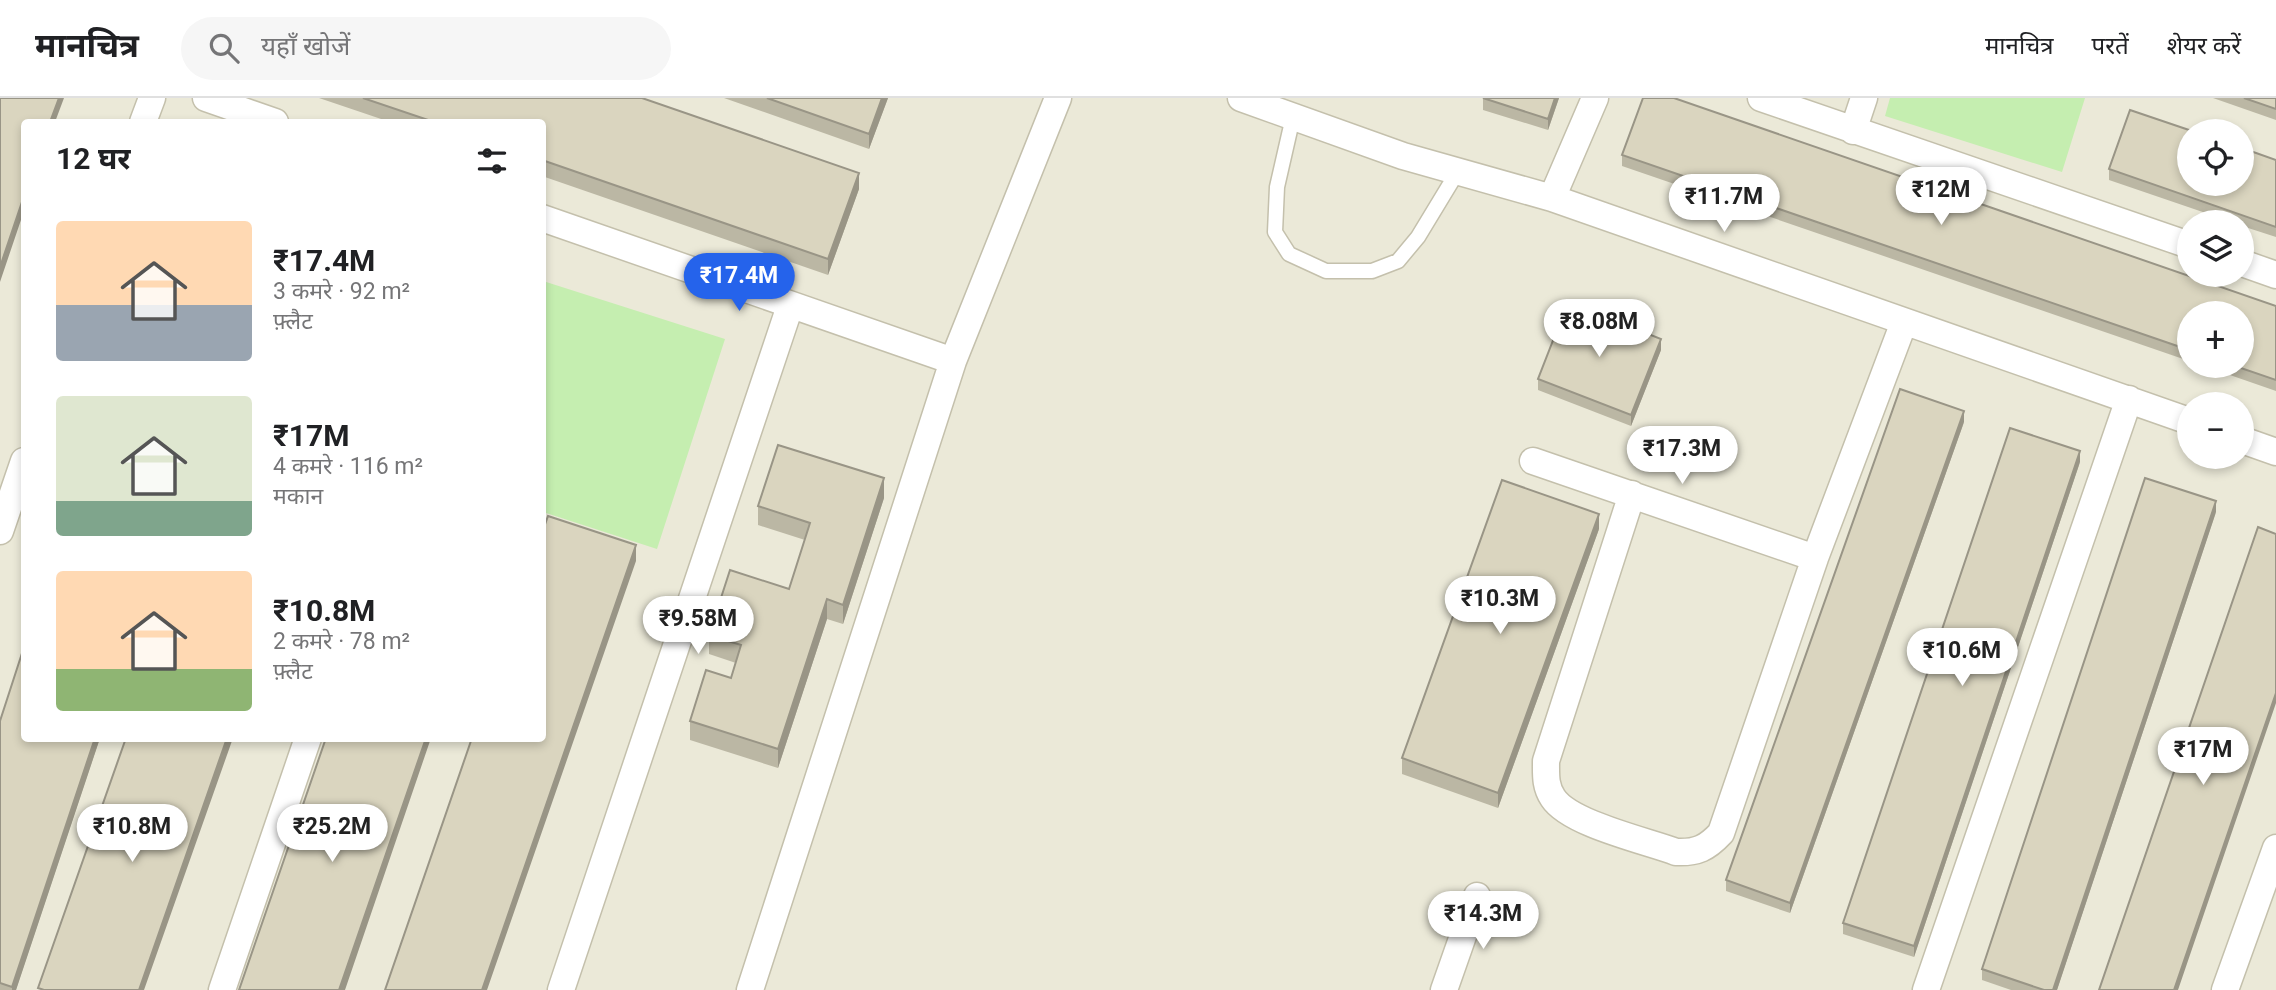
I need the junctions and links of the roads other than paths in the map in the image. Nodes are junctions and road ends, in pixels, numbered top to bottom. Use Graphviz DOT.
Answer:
graph roads {
  1 [pos="152,98"];
  2 [pos="206,98"];
  3 [pos="1058,98"];
  4 [pos="1241,98"];
  5 [pos="1595,98"];
  6 [pos="1761,98"];
  7 [pos="1864,98"];
  8 [pos="1293,117"];
  9 [pos="144,119"];
  10 [pos="266,119"];
  11 [pos="1853,131"];
  12 [pos="1458,172"];
  13 [pos="1552,198"];
  14 [pos="546,219"];
  15 [pos="2177,241"];
  16 [pos="2254,267"];
  17 [pos="2276,275"];
  18 [pos="790,306"];
  19 [pos="1903,322"];
  20 [pos="953,361"];
  21 [pos="2129,399"];
  22 [pos="2177,417"];
  23 [pos="2254,444"];
  24 [pos="2276,452"];
  25 [pos="1533,461"];
  26 [pos="21,470"];
  27 [pos="1632,494"];
  28 [pos="0,531"];
  29 [pos="1815,558"];
  30 [pos="307,742"];
  31 [pos="2276,848"];
  32 [pos="1477,896"];
  33 [pos="222,990"];
  34 [pos="561,990"];
  35 [pos="750,990"];
  36 [pos="1444,990"];
  37 [pos="1926,990"];
  38 [pos="2225,990"];
  1 -- 9 [label="street"];
  2 -- 10 [label="street"];
  3 -- 20 [label="street"];
  4 -- 8 [label="street"];
  5 -- 13 [label="street"];
  6 -- 11 [label="street"];
  7 -- 11 [label="street"];
  8 -- 12 [label="street"];
  8 -- 12 [label="lane"];
  11 -- 15 [label="street"];
  12 -- 13 [label="street"];
  13 -- 19 [label="street"];
  14 -- 18 [label="street"];
  16 -- 17 [label="street"];
  18 -- 20 [label="street"];
  18 -- 34 [label="street"];
  19 -- 21 [label="street"];
  19 -- 29 [label="street"];
  20 -- 35 [label="street"];
  21 -- 22 [label="street"];
  21 -- 37 [label="street"];
  23 -- 24 [label="street"];
  25 -- 27 [label="street"];
  26 -- 28 [label="street"];
  27 -- 29 [label="street"];
  27 -- 29 [label="street"];
  30 -- 33 [label="street"];
  31 -- 38 [label="street"];
  32 -- 36 [label="street"];
}
